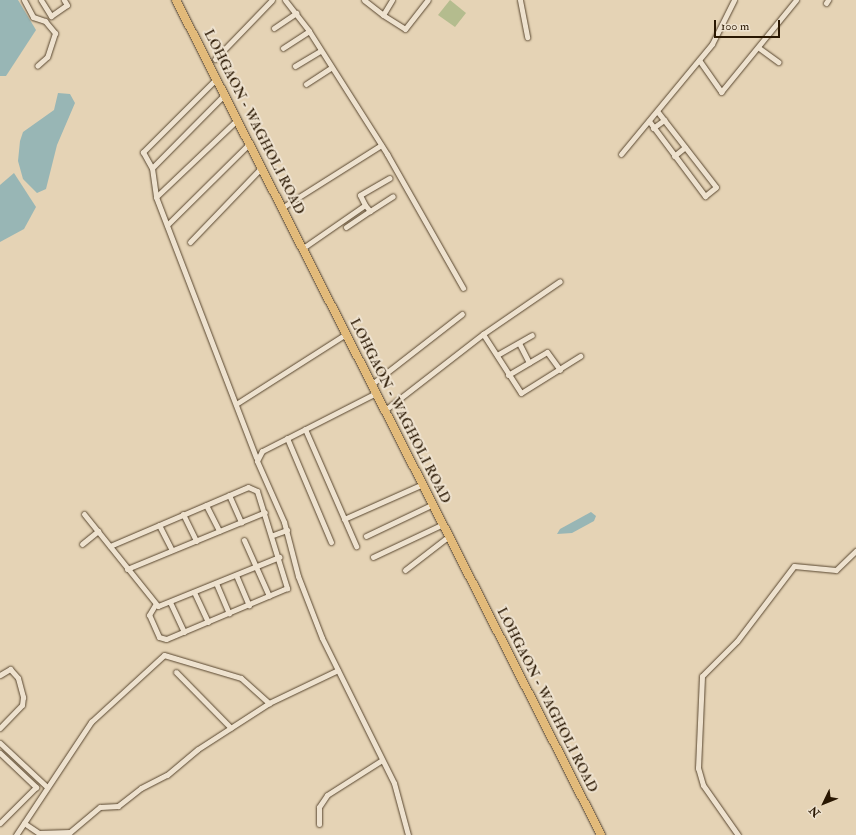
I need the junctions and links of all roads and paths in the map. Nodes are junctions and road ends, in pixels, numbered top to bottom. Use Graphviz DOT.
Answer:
graph roads {
  1 [pos="24,0"];
  2 [pos="41,0"];
  3 [pos="64,0"];
  4 [pos="176,0"];
  5 [pos="272,0"];
  6 [pos="285,0"];
  7 [pos="364,0"];
  8 [pos="392,0"];
  9 [pos="428,0"];
  10 [pos="520,0"];
  11 [pos="734,0"];
  12 [pos="796,0"];
  13 [pos="296,13"];
  14 [pos="383,15"];
  15 [pos="274,28"];
  16 [pos="309,31"];
  17 [pos="527,37"];
  18 [pos="283,48"];
  19 [pos="759,48"];
  20 [pos="320,50"];
  21 [pos="215,59"];
  22 [pos="699,60"];
  23 [pos="778,62"];
  24 [pos="37,66"];
  25 [pos="296,66"];
  26 [pos="331,68"];
  27 [pos="217,77"];
  28 [pos="306,84"];
  29 [pos="226,94"];
  30 [pos="657,111"];
  31 [pos="238,119"];
  32 [pos="664,120"];
  33 [pos="649,121"];
  34 [pos="653,128"];
  35 [pos="250,143"];
  36 [pos="381,145"];
  37 [pos="685,147"];
  38 [pos="621,154"];
  39 [pos="674,156"];
  40 [pos="262,167"];
  41 [pos="152,168"];
  42 [pos="389,178"];
  43 [pos="393,196"];
  44 [pos="156,197"];
  45 [pos="365,205"];
  46 [pos="283,207"];
  47 [pos="370,211"];
  48 [pos="167,225"];
  49 [pos="346,227"];
  50 [pos="190,242"];
  51 [pos="303,248"];
  52 [pos="560,281"];
  53 [pos="463,288"];
  54 [pos="462,314"];
  55 [pos="346,334"];
  56 [pos="483,334"];
  57 [pos="532,335"];
  58 [pos="518,343"];
  59 [pos="497,355"];
  60 [pos="580,356"];
  61 [pos="529,362"];
  62 [pos="560,370"];
  63 [pos="508,375"];
  64 [pos="372,384"];
  65 [pos="376,393"];
  66 [pos="236,404"];
  67 [pos="385,410"];
  68 [pos="305,429"];
  69 [pos="287,438"];
  70 [pos="256,457"];
  71 [pos="423,484"];
  72 [pos="229,495"];
  73 [pos="433,504"];
  74 [pos="206,505"];
  75 [pos="265,512"];
  76 [pos="84,514"];
  77 [pos="183,514"];
  78 [pos="344,519"];
  79 [pos="241,522"];
  80 [pos="443,524"];
  81 [pos="159,525"];
  82 [pos="286,530"];
  83 [pos="219,531"];
  84 [pos="98,532"];
  85 [pos="273,535"];
  86 [pos="366,536"];
  87 [pos="449,536"];
  88 [pos="244,540"];
  89 [pos="196,541"];
  90 [pos="331,542"];
  91 [pos="82,544"];
  92 [pos="110,546"];
  93 [pos="356,546"];
  94 [pos="172,550"];
  95 [pos="856,551"];
  96 [pos="279,557"];
  97 [pos="373,557"];
  98 [pos="256,567"];
  99 [pos="128,569"];
  100 [pos="405,570"];
  101 [pos="236,575"];
  102 [pos="216,583"];
  103 [pos="194,592"];
  104 [pos="269,596"];
  105 [pos="170,602"];
  106 [pos="155,605"];
  107 [pos="249,605"];
  108 [pos="229,613"];
  109 [pos="208,622"];
  110 [pos="184,632"];
  111 [pos="338,670"];
  112 [pos="176,672"];
  113 [pos="0,675"];
  114 [pos="269,703"];
  115 [pos="0,728"];
  116 [pos="232,728"];
  117 [pos="0,744"];
  118 [pos="0,753"];
  119 [pos="382,760"];
  120 [pos="47,787"];
  121 [pos="0,823"];
  122 [pos="24,823"];
  123 [pos="319,824"];
  124 [pos="16,835"];
  125 [pos="408,835"];
  126 [pos="601,835"];
  127 [pos="738,835"];
  1 -- 24 [label="street"];
  2 -- 3 [label="street"];
  4 -- 27 [label="main road, LOHGAON - WAGHOLI ROAD"];
  5 -- 21 [label="street"];
  6 -- 13 [label="street"];
  7 -- 14 [label="street"];
  8 -- 14 [label="street"];
  9 -- 14 [label="street"];
  10 -- 17 [label="street"];
  11 -- 22 [label="street"];
  12 -- 19 [label="street"];
  13 -- 15 [label="street"];
  13 -- 16 [label="street"];
  16 -- 18 [label="street"];
  16 -- 20 [label="street"];
  19 -- 22 [label="street"];
  19 -- 23 [label="street"];
  20 -- 25 [label="street"];
  20 -- 26 [label="street"];
  22 -- 30 [label="street"];
  26 -- 28 [label="street"];
  26 -- 36 [label="street"];
  27 -- 29 [label="main road, LOHGAON - WAGHOLI ROAD"];
  27 -- 41 [label="street"];
  29 -- 31 [label="main road, LOHGAON - WAGHOLI ROAD"];
  29 -- 41 [label="street"];
  30 -- 32 [label="street"];
  30 -- 33 [label="street"];
  31 -- 35 [label="main road, LOHGAON - WAGHOLI ROAD"];
  31 -- 44 [label="street"];
  32 -- 34 [label="street"];
  32 -- 37 [label="street"];
  33 -- 34 [label="street"];
  33 -- 38 [label="street"];
  34 -- 39 [label="street"];
  35 -- 40 [label="main road, LOHGAON - WAGHOLI ROAD"];
  35 -- 48 [label="street"];
  36 -- 46 [label="street"];
  36 -- 53 [label="street"];
  37 -- 39 [label="street"];
  37 -- 39 [label="street"];
  40 -- 46 [label="main road, LOHGAON - WAGHOLI ROAD"];
  40 -- 50 [label="street"];
  41 -- 44 [label="street"];
  42 -- 45 [label="street"];
  43 -- 47 [label="street"];
  44 -- 48 [label="street"];
  45 -- 47 [label="street"];
  45 -- 51 [label="street"];
  46 -- 51 [label="main road, LOHGAON - WAGHOLI ROAD"];
  47 -- 49 [label="street"];
  48 -- 66 [label="street"];
  51 -- 55 [label="main road, LOHGAON - WAGHOLI ROAD"];
  52 -- 56 [label="street"];
  54 -- 64 [label="street"];
  55 -- 64 [label="main road, LOHGAON - WAGHOLI ROAD"];
  55 -- 66 [label="street"];
  56 -- 59 [label="street"];
  56 -- 67 [label="street"];
  57 -- 58 [label="street"];
  58 -- 59 [label="street"];
  58 -- 61 [label="street"];
  59 -- 63 [label="street"];
  60 -- 62 [label="street"];
  61 -- 62 [label="street"];
  61 -- 63 [label="street"];
  62 -- 63 [label="street"];
  64 -- 65 [label="main road, LOHGAON - WAGHOLI ROAD"];
  65 -- 67 [label="main road, LOHGAON - WAGHOLI ROAD"];
  65 -- 68 [label="street"];
  66 -- 70 [label="street"];
  67 -- 71 [label="main road, LOHGAON - WAGHOLI ROAD"];
  68 -- 69 [label="street"];
  68 -- 78 [label="street"];
  69 -- 70 [label="street"];
  69 -- 90 [label="street"];
  70 -- 82 [label="street"];
  71 -- 73 [label="main road, LOHGAON - WAGHOLI ROAD"];
  71 -- 78 [label="street"];
  72 -- 74 [label="street"];
  72 -- 75 [label="street"];
  72 -- 79 [label="street"];
  73 -- 80 [label="main road, LOHGAON - WAGHOLI ROAD"];
  73 -- 86 [label="street"];
  74 -- 77 [label="street"];
  74 -- 83 [label="street"];
  75 -- 79 [label="street"];
  75 -- 85 [label="street"];
  76 -- 84 [label="street"];
  77 -- 81 [label="street"];
  77 -- 89 [label="street"];
  78 -- 93 [label="street"];
  79 -- 83 [label="street"];
  80 -- 87 [label="main road, LOHGAON - WAGHOLI ROAD"];
  80 -- 97 [label="street"];
  81 -- 92 [label="street"];
  81 -- 94 [label="street"];
  82 -- 85 [label="street"];
  82 -- 111 [label="street"];
  83 -- 89 [label="street"];
  84 -- 91 [label="street"];
  84 -- 92 [label="street"];
  85 -- 96 [label="street"];
  87 -- 100 [label="street"];
  87 -- 126 [label="main road, LOHGAON - WAGHOLI ROAD"];
  88 -- 98 [label="street"];
  89 -- 94 [label="street"];
  92 -- 99 [label="street"];
  94 -- 99 [label="street"];
  95 -- 127 [label="street"];
  96 -- 98 [label="street"];
  96 -- 104 [label="street"];
  98 -- 101 [label="street"];
  98 -- 104 [label="street"];
  99 -- 106 [label="street"];
  101 -- 102 [label="street"];
  101 -- 107 [label="street"];
  102 -- 103 [label="street"];
  102 -- 108 [label="street"];
  103 -- 105 [label="street"];
  103 -- 109 [label="street"];
  104 -- 107 [label="street"];
  105 -- 106 [label="street"];
  105 -- 110 [label="street"];
  106 -- 110 [label="street"];
  107 -- 108 [label="street"];
  108 -- 109 [label="street"];
  109 -- 110 [label="street"];
  111 -- 114 [label="street"];
  111 -- 119 [label="street"];
  112 -- 116 [label="street"];
  113 -- 115 [label="street"];
  114 -- 116 [label="street"];
  114 -- 120 [label="street"];
  116 -- 122 [label="street"];
  117 -- 120 [label="street"];
  118 -- 121 [label="street"];
  119 -- 123 [label="street"];
  119 -- 125 [label="street"];
  120 -- 122 [label="street"];
  122 -- 124 [label="street"];
}
